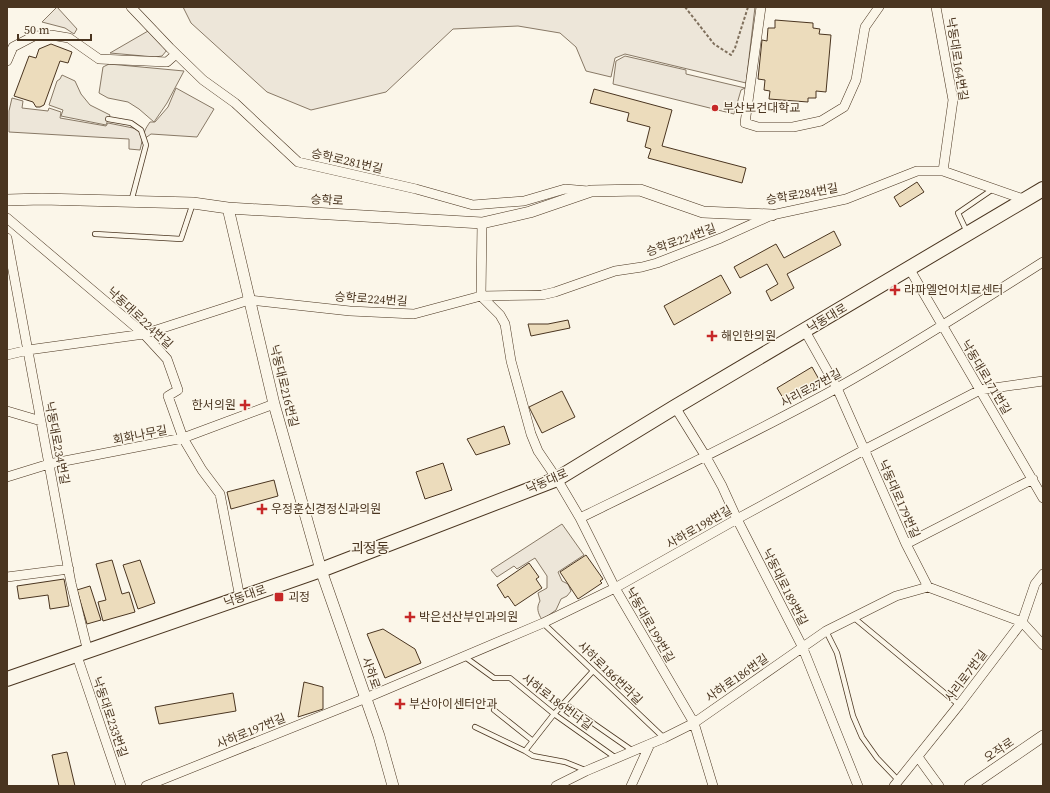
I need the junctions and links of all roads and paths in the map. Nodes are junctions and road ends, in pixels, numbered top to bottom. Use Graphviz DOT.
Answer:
graph roads {
  1 [pos="131,7"];
  2 [pos="686,7"];
  3 [pos="748,7"];
  4 [pos="761,7"];
  5 [pos="879,7"];
  6 [pos="936,7"];
  7 [pos="176,54"];
  8 [pos="7,61"];
  9 [pos="108,119"];
  10 [pos="943,171"];
  11 [pos="993,189"];
  12 [pos="1043,189"];
  13 [pos="640,190"];
  14 [pos="591,192"];
  15 [pos="7,200"];
  16 [pos="1026,200"];
  17 [pos="131,202"];
  18 [pos="194,203"];
  19 [pos="228,208"];
  20 [pos="772,215"];
  21 [pos="7,218"];
  22 [pos="482,223"];
  23 [pos="968,233"];
  24 [pos="95,234"];
  25 [pos="7,238"];
  26 [pos="1043,262"];
  27 [pos="909,268"];
  28 [pos="481,296"];
  29 [pos="249,300"];
  30 [pos="942,326"];
  31 [pos="805,332"];
  32 [pos="144,334"];
  33 [pos="28,350"];
  34 [pos="7,355"];
  35 [pos="1043,381"];
  36 [pos="837,388"];
  37 [pos="980,390"];
  38 [pos="274,404"];
  39 [pos="675,407"];
  40 [pos="7,411"];
  41 [pos="41,421"];
  42 [pos="183,438"];
  43 [pos="864,450"];
  44 [pos="706,457"];
  45 [pos="49,464"];
  46 [pos="7,477"];
  47 [pos="557,479"];
  48 [pos="1032,479"];
  49 [pos="1043,498"];
  50 [pos="580,518"];
  51 [pos="737,519"];
  52 [pos="906,544"];
  53 [pos="69,569"];
  54 [pos="321,570"];
  55 [pos="1043,574"];
  56 [pos="7,577"];
  57 [pos="928,587"];
  58 [pos="615,588"];
  59 [pos="240,598"];
  60 [pos="853,616"];
  61 [pos="1022,622"];
  62 [pos="543,623"];
  63 [pos="826,631"];
  64 [pos="1043,645"];
  65 [pos="802,646"];
  66 [pos="82,654"];
  67 [pos="464,656"];
  68 [pos="593,671"];
  69 [pos="7,679"];
  70 [pos="366,698"];
  71 [pos="564,702"];
  72 [pos="959,706"];
  73 [pos="494,710"];
  74 [pos="554,714"];
  75 [pos="694,723"];
  76 [pos="475,727"];
  77 [pos="1043,736"];
  78 [pos="664,738"];
  79 [pos="533,741"];
  80 [pos="650,744"];
  81 [pos="525,751"];
  82 [pos="633,751"];
  83 [pos="918,757"];
  84 [pos="617,758"];
  85 [pos="586,771"];
  86 [pos="896,783"];
  87 [pos="121,786"];
  88 [pos="146,786"];
  89 [pos="393,786"];
  90 [pos="556,786"];
  91 [pos="631,786"];
  92 [pos="713,786"];
  93 [pos="858,786"];
  94 [pos="939,786"];
  95 [pos="970,786"];
  1 -- 7 [label="street, 승학로281번길"];
  2 -- 3 [label="path"];
  4 -- 5 [label="street"];
  6 -- 10 [label="street, 낙동대로164번길"];
  7 -- 8 [label="street"];
  7 -- 14 [label="street, 승학로281번길"];
  9 -- 17 [label="lane"];
  10 -- 11 [label="street"];
  10 -- 20 [label="street, 승학로284번길"];
  11 -- 16 [label="street"];
  11 -- 23 [label="lane"];
  12 -- 16 [label="main road, 낙동대로"];
  13 -- 14 [label="street, 승학로"];
  13 -- 20 [label="street, 승학로284번길"];
  14 -- 22 [label="street, 승학로"];
  15 -- 17 [label="street, 승학로"];
  16 -- 23 [label="main road, 낙동대로"];
  17 -- 18 [label="street, 승학로"];
  18 -- 19 [label="street, 승학로"];
  18 -- 24 [label="lane"];
  19 -- 22 [label="street, 승학로"];
  19 -- 29 [label="street, 낙동대로216번길"];
  20 -- 28 [label="street, 승학로224번길"];
  21 -- 32 [label="street, 낙동대로224번길"];
  22 -- 28 [label="street"];
  23 -- 27 [label="main road, 낙동대로"];
  25 -- 33 [label="street, 낙동대로234번길"];
  26 -- 30 [label="street, 사리로27번길"];
  27 -- 30 [label="street, 낙동대로171번길"];
  27 -- 31 [label="main road, 낙동대로"];
  28 -- 29 [label="street, 승학로224번길"];
  28 -- 47 [label="street, 낙동대로199번길"];
  29 -- 32 [label="street, 승학로224번길"];
  29 -- 38 [label="street, 낙동대로216번길"];
  30 -- 36 [label="street, 사리로27번길"];
  30 -- 37 [label="street, 낙동대로171번길"];
  31 -- 36 [label="street, 낙동대로179번길"];
  31 -- 39 [label="main road, 낙동대로"];
  32 -- 33 [label="street, 승학로224번길"];
  32 -- 42 [label="street, 낙동대로224번길"];
  33 -- 34 [label="street, 승학로224번길"];
  33 -- 41 [label="street, 낙동대로234번길"];
  35 -- 37 [label="street, 사하로198번길"];
  36 -- 43 [label="street, 낙동대로179번길"];
  36 -- 44 [label="street, 사리로27번길"];
  37 -- 43 [label="street, 사하로198번길"];
  37 -- 48 [label="street, 낙동대로171번길"];
  38 -- 42 [label="street, 회화나무길"];
  38 -- 54 [label="street, 낙동대로216번길"];
  39 -- 44 [label="street, 낙동대로189번길"];
  39 -- 47 [label="main road, 낙동대로"];
  40 -- 41 [label="street"];
  41 -- 45 [label="street, 낙동대로234번길"];
  42 -- 45 [label="street, 회화나무길"];
  42 -- 59 [label="street, 낙동대로224번길"];
  43 -- 51 [label="street, 사하로198번길"];
  43 -- 52 [label="street, 낙동대로179번길"];
  44 -- 50 [label="street, 사리로27번길"];
  44 -- 51 [label="street, 낙동대로189번길"];
  45 -- 46 [label="street, 회화나무길"];
  45 -- 53 [label="street, 낙동대로234번길"];
  47 -- 50 [label="street, 낙동대로199번길"];
  47 -- 54 [label="main road, 낙동대로"];
  48 -- 49 [label="street, 낙동대로171번길"];
  48 -- 52 [label="street"];
  50 -- 58 [label="street, 낙동대로199번길"];
  51 -- 58 [label="street, 사하로198번길"];
  51 -- 65 [label="street, 낙동대로189번길"];
  52 -- 57 [label="street, 낙동대로179번길"];
  53 -- 56 [label="street"];
  53 -- 66 [label="street, 낙동대로234번길"];
  54 -- 59 [label="main road, 낙동대로"];
  54 -- 70 [label="street, 사하로"];
  55 -- 61 [label="street, 사리로7번길"];
  57 -- 60 [label="street, 사하로186번길"];
  57 -- 61 [label="street"];
  58 -- 62 [label="street, 사하로198번길"];
  58 -- 75 [label="street, 낙동대로199번길"];
  59 -- 66 [label="main road, 낙동대로"];
  60 -- 63 [label="street, 사하로186번길"];
  60 -- 72 [label="lane"];
  61 -- 64 [label="street"];
  61 -- 72 [label="street, 사리로7번길"];
  62 -- 67 [label="street, 사하로198번길"];
  62 -- 68 [label="lane, 사하로186번라길"];
  63 -- 65 [label="street, 사하로186번길"];
  63 -- 86 [label="lane"];
  65 -- 75 [label="street, 사하로186번길"];
  65 -- 93 [label="street, 낙동대로189번길"];
  66 -- 69 [label="main road, 낙동대로"];
  66 -- 87 [label="street, 낙동대로233번길"];
  67 -- 70 [label="street, 사하로198번길"];
  67 -- 74 [label="lane, 사하로186번나길"];
  68 -- 71 [label="lane"];
  68 -- 78 [label="lane, 사하로186번라길"];
  70 -- 88 [label="street, 사하로197번길"];
  70 -- 89 [label="street, 사하로"];
  71 -- 74 [label="lane"];
  71 -- 82 [label="lane"];
  72 -- 83 [label="street, 사리로7번길"];
  73 -- 79 [label="lane"];
  74 -- 79 [label="lane"];
  74 -- 84 [label="lane, 사하로186번나길"];
  75 -- 78 [label="street, 사하로186번길"];
  75 -- 92 [label="street, 낙동대로199번길"];
  76 -- 81 [label="lane"];
  77 -- 95 [label="street, 오작로"];
  78 -- 80 [label="street, 사하로186번길"];
  79 -- 81 [label="lane"];
  80 -- 82 [label="street, 사하로186번길"];
  80 -- 91 [label="street"];
  81 -- 85 [label="lane"];
  82 -- 84 [label="street, 사하로186번길"];
  83 -- 86 [label="street, 사리로7번길"];
  83 -- 94 [label="street"];
  84 -- 85 [label="street, 사하로186번길"];
  85 -- 90 [label="street, 사하로186번길"];
}
